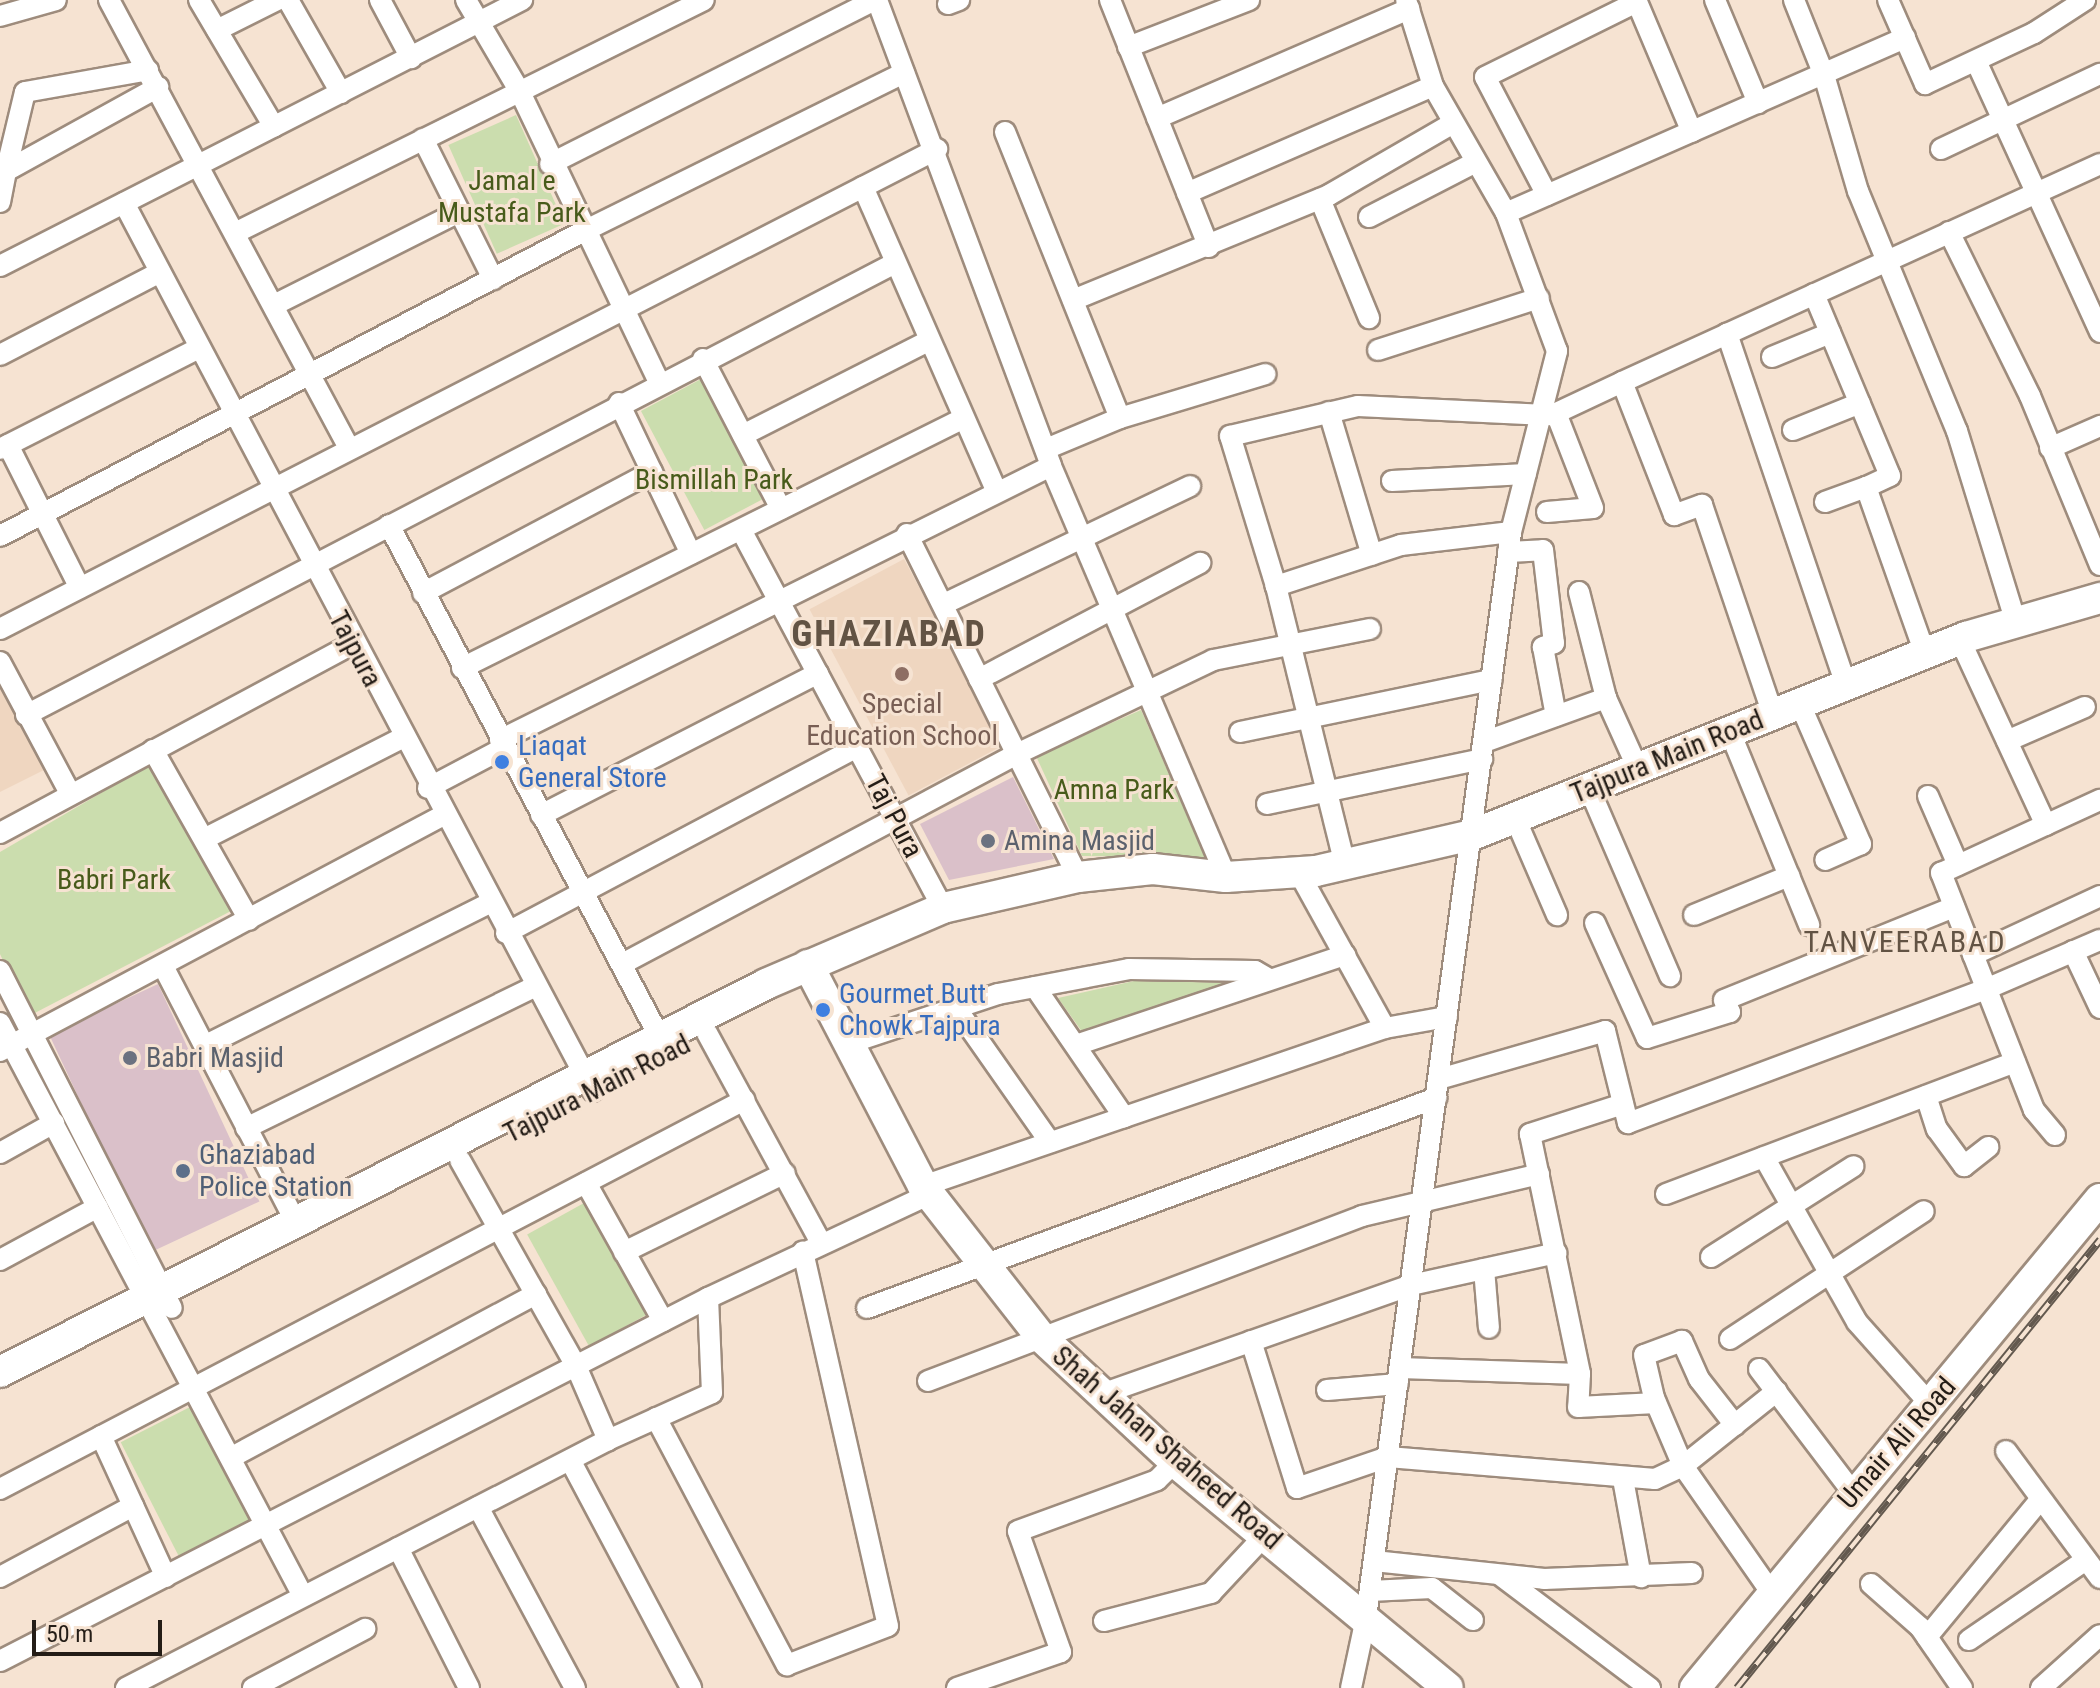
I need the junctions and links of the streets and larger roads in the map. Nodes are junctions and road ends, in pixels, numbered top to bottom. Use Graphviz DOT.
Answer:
graph roads {
  1 [pos="56,0"];
  2 [pos="109,0"];
  3 [pos="199,0"];
  4 [pos="277,0"];
  5 [pos="288,0"];
  6 [pos="380,0"];
  7 [pos="466,0"];
  8 [pos="522,0"];
  9 [pos="704,0"];
  10 [pos="876,0"];
  11 [pos="1110,0"];
  12 [pos="1249,0"];
  13 [pos="1715,0"];
  14 [pos="1794,0"];
  15 [pos="1894,2"];
  16 [pos="2072,3"];
  17 [pos="1408,4"];
  18 [pos="0,16"];
  19 [pos="478,22"];
  20 [pos="217,30"];
  21 [pos="1905,38"];
  22 [pos="1128,47"];
  23 [pos="411,58"];
  24 [pos="1976,61"];
  25 [pos="904,73"];
  26 [pos="2100,74"];
  27 [pos="1824,75"];
  28 [pos="153,78"];
  29 [pos="1433,86"];
  30 [pos="520,92"];
  31 [pos="341,93"];
  32 [pos="1758,103"];
  33 [pos="1157,118"];
  34 [pos="2004,120"];
  35 [pos="1453,123"];
  36 [pos="274,127"];
  37 [pos="1005,132"];
  38 [pos="1692,132"];
  39 [pos="423,139"];
  40 [pos="937,149"];
  41 [pos="1941,149"];
  42 [pos="1476,162"];
  43 [pos="201,164"];
  44 [pos="550,164"];
  45 [pos="2100,164"];
  46 [pos="6,171"];
  47 [pos="863,187"];
  48 [pos="2038,192"];
  49 [pos="1187,193"];
  50 [pos="1547,195"];
  51 [pos="1320,199"];
  52 [pos="0,202"];
  53 [pos="124,203"];
  54 [pos="459,212"];
  55 [pos="1506,213"];
  56 [pos="1369,217"];
  57 [pos="237,232"];
  58 [pos="582,232"];
  59 [pos="1949,232"];
  60 [pos="1209,247"];
  61 [pos="895,263"];
  62 [pos="1886,263"];
  63 [pos="0,266"];
  64 [pos="160,272"];
  65 [pos="493,279"];
  66 [pos="2091,289"];
  67 [pos="1814,294"];
  68 [pos="1539,298"];
  69 [pos="1073,300"];
  70 [pos="274,305"];
  71 [pos="621,309"];
  72 [pos="1369,318"];
  73 [pos="2100,332"];
  74 [pos="1830,333"];
  75 [pos="1727,334"];
  76 [pos="928,341"];
  77 [pos="199,348"];
  78 [pos="1378,350"];
  79 [pos="0,355"];
  80 [pos="1772,357"];
  81 [pos="703,359"];
  82 [pos="310,373"];
  83 [pos="1266,374"];
  84 [pos="659,382"];
  85 [pos="1622,382"];
  86 [pos="619,403"];
  87 [pos="1860,403"];
  88 [pos="1329,412"];
  89 [pos="233,413"];
  90 [pos="1548,415"];
  91 [pos="1120,418"];
  92 [pos="962,419"];
  93 [pos="2100,426"];
  94 [pos="1793,430"];
  95 [pos="743,435"];
  96 [pos="4,447"];
  97 [pos="349,448"];
  98 [pos="2050,448"];
  99 [pos="1048,457"];
  100 [pos="652,472"];
  101 [pos="1526,474"];
  102 [pos="1392,481"];
  103 [pos="1190,486"];
  104 [pos="272,487"];
  105 [pos="1866,487"];
  106 [pos="996,490"];
  107 [pos="1825,502"];
  108 [pos="781,509"];
  109 [pos="1547,512"];
  110 [pos="44,516"];
  111 [pos="389,525"];
  112 [pos="741,530"];
  113 [pos="1083,533"];
  114 [pos="907,534"];
  115 [pos="0,536"];
  116 [pos="1509,542"];
  117 [pos="691,554"];
  118 [pos="1372,555"];
  119 [pos="1200,563"];
  120 [pos="2100,565"];
  121 [pos="314,568"];
  122 [pos="1276,586"];
  123 [pos="80,588"];
  124 [pos="1579,592"];
  125 [pos="423,593"];
  126 [pos="778,598"];
  127 [pos="2100,598"];
  128 [pos="944,604"];
  129 [pos="1113,607"];
  130 [pos="2016,623"];
  131 [pos="0,629"];
  132 [pos="1370,629"];
  133 [pos="1960,640"];
  134 [pos="353,644"];
  135 [pos="1292,648"];
  136 [pos="1925,654"];
  137 [pos="0,662"];
  138 [pos="462,668"];
  139 [pos="818,673"];
  140 [pos="979,679"];
  141 [pos="1492,680"];
  142 [pos="1846,685"];
  143 [pos="1147,693"];
  144 [pos="1606,698"];
  145 [pos="2085,707"];
  146 [pos="1786,709"];
  147 [pos="26,715"];
  148 [pos="1308,716"];
  149 [pos="1556,716"];
  150 [pos="1240,732"];
  151 [pos="1730,732"];
  152 [pos="402,738"];
  153 [pos="2007,741"];
  154 [pos="502,744"];
  155 [pos="857,747"];
  156 [pos="153,750"];
  157 [pos="1483,750"];
  158 [pos="1017,754"];
  159 [pos="1638,769"];
  160 [pos="428,788"];
  161 [pos="1589,788"];
  162 [pos="1327,790"];
  163 [pos="70,793"];
  164 [pos="1928,796"];
  165 [pos="2100,800"];
  166 [pos="1267,804"];
  167 [pos="541,815"];
  168 [pos="442,816"];
  169 [pos="1515,818"];
  170 [pos="897,820"];
  171 [pos="2046,825"];
  172 [pos="0,833"];
  173 [pos="1472,835"];
  174 [pos="204,839"];
  175 [pos="1825,860"];
  176 [pos="1345,865"];
  177 [pos="1958,865"];
  178 [pos="1299,873"];
  179 [pos="1789,876"];
  180 [pos="1078,877"];
  181 [pos="1226,877"];
  182 [pos="583,893"];
  183 [pos="2100,896"];
  184 [pos="490,903"];
  185 [pos="1954,907"];
  186 [pos="943,908"];
  187 [pos="1557,915"];
  188 [pos="1694,915"];
  189 [pos="249,920"];
  190 [pos="1595,923"];
  191 [pos="1809,925"];
  192 [pos="506,933"];
  193 [pos="2100,940"];
  194 [pos="2073,951"];
  195 [pos="1345,955"];
  196 [pos="1973,955"];
  197 [pos="622,964"];
  198 [pos="163,966"];
  199 [pos="0,971"];
  200 [pos="812,972"];
  201 [pos="1670,976"];
  202 [pos="1267,978"];
  203 [pos="536,986"];
  204 [pos="1035,987"];
  205 [pos="1986,989"];
  206 [pos="956,1008"];
  207 [pos="2100,1008"];
  208 [pos="1447,1017"];
  209 [pos="0,1023"];
  210 [pos="1385,1028"];
  211 [pos="707,1033"];
  212 [pos="32,1034"];
  213 [pos="660,1038"];
  214 [pos="847,1044"];
  215 [pos="206,1045"];
  216 [pos="1076,1045"];
  217 [pos="6,1048"];
  218 [pos="2015,1062"];
  219 [pos="589,1084"];
  220 [pos="1438,1088"];
  221 [pos="1926,1096"];
  222 [pos="744,1100"];
  223 [pos="1623,1104"];
  224 [pos="1124,1117"];
  225 [pos="54,1123"];
  226 [pos="246,1128"];
  227 [pos="2055,1135"];
  228 [pos="1050,1142"];
  229 [pos="1988,1147"];
  230 [pos="0,1153"];
  231 [pos="1764,1157"];
  232 [pos="460,1160"];
  233 [pos="1854,1166"];
  234 [pos="785,1173"];
  235 [pos="1539,1174"];
  236 [pos="586,1183"];
  237 [pos="926,1190"];
  238 [pos="1666,1194"];
  239 [pos="2100,1199"];
  240 [pos="1422,1205"];
  241 [pos="1792,1206"];
  242 [pos="98,1207"];
  243 [pos="1924,1211"];
  244 [pos="297,1225"];
  245 [pos="499,1228"];
  246 [pos="812,1248"];
  247 [pos="624,1252"];
  248 [pos="1557,1253"];
  249 [pos="1711,1257"];
  250 [pos="0,1260"];
  251 [pos="984,1266"];
  252 [pos="1484,1269"];
  253 [pos="1830,1274"];
  254 [pos="1411,1285"];
  255 [pos="536,1294"];
  256 [pos="708,1298"];
  257 [pos="160,1303"];
  258 [pos="867,1308"];
  259 [pos="663,1321"];
  260 [pos="1489,1328"];
  261 [pos="1040,1336"];
  262 [pos="1730,1339"];
  263 [pos="1251,1341"];
  264 [pos="576,1366"];
  265 [pos="1759,1369"];
  266 [pos="0,1372"];
  267 [pos="1580,1374"];
  268 [pos="1399,1376"];
  269 [pos="928,1381"];
  270 [pos="197,1389"];
  271 [pos="1327,1390"];
  272 [pos="1777,1391"];
  273 [pos="0,1393"];
  274 [pos="1099,1395"];
  275 [pos="1656,1403"];
  276 [pos="1931,1405"];
  277 [pos="656,1418"];
  278 [pos="1735,1425"];
  279 [pos="101,1436"];
  280 [pos="608,1440"];
  281 [pos="2006,1451"];
  282 [pos="232,1457"];
  283 [pos="1388,1457"];
  284 [pos="570,1460"];
  285 [pos="1175,1462"];
  286 [pos="1683,1466"];
  287 [pos="1623,1479"];
  288 [pos="0,1489"];
  289 [pos="1854,1494"];
  290 [pos="2040,1500"];
  291 [pos="133,1506"];
  292 [pos="478,1507"];
  293 [pos="267,1526"];
  294 [pos="1265,1535"];
  295 [pos="398,1548"];
  296 [pos="2086,1560"];
  297 [pos="1374,1561"];
  298 [pos="1692,1573"];
  299 [pos="1500,1575"];
  300 [pos="0,1577"];
  301 [pos="166,1577"];
  302 [pos="1641,1577"];
  303 [pos="2100,1578"];
  304 [pos="1871,1584"];
  305 [pos="1771,1592"];
  306 [pos="303,1596"];
  307 [pos="1368,1605"];
  308 [pos="1473,1620"];
  309 [pos="1104,1621"];
  310 [pos="365,1629"];
  311 [pos="2100,1635"];
  312 [pos="1927,1637"];
  313 [pos="1969,1640"];
  314 [pos="0,1661"];
  315 [pos="980,1684"];
  316 [pos="126,1688"];
  317 [pos="253,1688"];
  318 [pos="469,1688"];
  319 [pos="575,1688"];
  320 [pos="691,1688"];
  321 [pos="957,1688"];
  322 [pos="1351,1688"];
  323 [pos="1448,1688"];
  324 [pos="1650,1688"];
  325 [pos="1695,1688"];
  326 [pos="1962,1688"];
  327 [pos="2041,1688"];
  1 -- 18 [label="street"];
  2 -- 28 [label="street"];
  3 -- 20 [label="street"];
  4 -- 20 [label="street"];
  5 -- 31 [label="street"];
  6 -- 23 [label="street"];
  7 -- 19 [label="street"];
  8 -- 19 [label="street"];
  9 -- 30 [label="street"];
  10 -- 25 [label="street"];
  10 -- 44 [label="street"];
  11 -- 22 [label="street"];
  12 -- 22 [label="street"];
  13 -- 32 [label="street"];
  14 -- 27 [label="street"];
  15 -- 21 [label="street"];
  16 -- 24 [label="street"];
  17 -- 29 [label="street"];
  17 -- 33 [label="street"];
  19 -- 23 [label="street"];
  19 -- 30 [label="street"];
  20 -- 36 [label="street"];
  21 -- 24 [label="street"];
  21 -- 27 [label="street"];
  22 -- 33 [label="street"];
  23 -- 31 [label="street"];
  24 -- 34 [label="street"];
  25 -- 40 [label="street"];
  25 -- 58 [label="street"];
  26 -- 34 [label="street"];
  27 -- 32 [label="street"];
  27 -- 62 [label="street"];
  28 -- 43 [label="street"];
  28 -- 46 [label="street"];
  28 -- 46 [label="street"];
  29 -- 35 [label="street"];
  29 -- 49 [label="street"];
  30 -- 39 [label="street"];
  30 -- 44 [label="street"];
  31 -- 36 [label="street"];
  32 -- 38 [label="street"];
  33 -- 49 [label="street"];
  34 -- 41 [label="street"];
  34 -- 48 [label="street"];
  35 -- 42 [label="street"];
  35 -- 51 [label="street"];
  36 -- 43 [label="street"];
  37 -- 69 [label="street"];
  38 -- 50 [label="street"];
  38 -- 50 [label="street"];
  39 -- 54 [label="street"];
  39 -- 57 [label="street"];
  40 -- 47 [label="street"];
  40 -- 99 [label="street"];
  42 -- 55 [label="street"];
  42 -- 56 [label="street"];
  43 -- 53 [label="street"];
  43 -- 57 [label="street"];
  44 -- 58 [label="street"];
  45 -- 48 [label="street"];
  46 -- 52 [label="street"];
  47 -- 61 [label="street"];
  47 -- 71 [label="street"];
  48 -- 59 [label="street"];
  48 -- 66 [label="street"];
  49 -- 60 [label="street"];
  50 -- 55 [label="street"];
  51 -- 60 [label="street"];
  51 -- 72 [label="street"];
  53 -- 63 [label="street"];
  53 -- 64 [label="street, Tajpura"];
  54 -- 65 [label="street"];
  54 -- 70 [label="street"];
  55 -- 68 [label="street"];
  57 -- 70 [label="street"];
  58 -- 65 [label="street"];
  58 -- 71 [label="street"];
  59 -- 62 [label="street"];
  59 -- 98 [label="street"];
  60 -- 69 [label="street"];
  61 -- 76 [label="street"];
  61 -- 81 [label="street"];
  62 -- 67 [label="street"];
  62 -- 130 [label="street"];
  64 -- 77 [label="street, Tajpura"];
  64 -- 79 [label="street"];
  65 -- 82 [label="street"];
  66 -- 73 [label="street"];
  67 -- 74 [label="street"];
  67 -- 75 [label="street"];
  68 -- 78 [label="street"];
  68 -- 90 [label="street"];
  69 -- 91 [label="street"];
  70 -- 82 [label="street"];
  71 -- 84 [label="street"];
  71 -- 97 [label="street"];
  74 -- 80 [label="street"];
  74 -- 87 [label="street"];
  75 -- 85 [label="street"];
  75 -- 142 [label="street"];
  76 -- 92 [label="street"];
  76 -- 95 [label="street"];
  77 -- 89 [label="street, Tajpura"];
  77 -- 96 [label="street"];
  81 -- 84 [label="street"];
  81 -- 95 [label="street"];
  82 -- 89 [label="street"];
  82 -- 97 [label="street"];
  83 -- 91 [label="street"];
  84 -- 86 [label="street"];
  85 -- 90 [label="street"];
  85 -- 146 [label="street"];
  86 -- 100 [label="street"];
  86 -- 111 [label="street"];
  87 -- 94 [label="street"];
  87 -- 105 [label="street"];
  88 -- 90 [label="street"];
  88 -- 118 [label="street"];
  88 -- 122 [label="street"];
  89 -- 104 [label="street, Tajpura"];
  89 -- 110 [label="street"];
  90 -- 101 [label="street"];
  90 -- 109 [label="street"];
  91 -- 99 [label="street"];
  92 -- 106 [label="street"];
  92 -- 108 [label="street"];
  93 -- 98 [label="street"];
  95 -- 108 [label="street"];
  96 -- 110 [label="street"];
  97 -- 104 [label="street"];
  98 -- 120 [label="street"];
  99 -- 106 [label="street"];
  99 -- 113 [label="street"];
  100 -- 117 [label="street"];
  100 -- 125 [label="street"];
  101 -- 102 [label="street"];
  101 -- 116 [label="street"];
  103 -- 113 [label="street"];
  104 -- 121 [label="street, Tajpura"];
  104 -- 123 [label="street"];
  105 -- 107 [label="street"];
  105 -- 136 [label="street"];
  106 -- 114 [label="street"];
  108 -- 112 [label="street"];
  110 -- 115 [label="street"];
  110 -- 123 [label="street"];
  111 -- 121 [label="street"];
  111 -- 125 [label="street"];
  112 -- 117 [label="street"];
  112 -- 126 [label="street, Taj Pura"];
  113 -- 128 [label="street"];
  113 -- 129 [label="street"];
  114 -- 126 [label="street"];
  114 -- 128 [label="street"];
  116 -- 118 [label="street"];
  116 -- 141 [label="street"];
  116 -- 149 [label="street"];
  117 -- 138 [label="street"];
  118 -- 122 [label="street"];
  119 -- 129 [label="street"];
  121 -- 134 [label="street, Tajpura"];
  121 -- 147 [label="street"];
  122 -- 135 [label="street"];
  123 -- 131 [label="street"];
  124 -- 144 [label="street"];
  125 -- 138 [label="street"];
  126 -- 139 [label="street, Taj Pura"];
  126 -- 154 [label="street"];
  127 -- 130 [label="street, Tajpura Main Road"];
  128 -- 140 [label="street"];
  129 -- 140 [label="street"];
  129 -- 143 [label="street"];
  130 -- 133 [label="street, Tajpura Main Road"];
  132 -- 135 [label="street"];
  133 -- 136 [label="street, Tajpura Main Road"];
  133 -- 153 [label="street"];
  134 -- 152 [label="street, Tajpura"];
  134 -- 156 [label="street"];
  135 -- 143 [label="street"];
  135 -- 148 [label="street"];
  136 -- 142 [label="street, Tajpura Main Road"];
  137 -- 147 [label="street"];
  138 -- 154 [label="street"];
  139 -- 155 [label="street, Taj Pura"];
  139 -- 167 [label="street"];
  140 -- 158 [label="street"];
  141 -- 148 [label="street"];
  141 -- 157 [label="street"];
  142 -- 146 [label="street, Tajpura Main Road"];
  143 -- 158 [label="street"];
  143 -- 181 [label="street"];
  144 -- 149 [label="street"];
  144 -- 159 [label="street"];
  145 -- 153 [label="street"];
  146 -- 151 [label="street, Tajpura Main Road"];
  146 -- 175 [label="street"];
  147 -- 163 [label="street"];
  148 -- 150 [label="street"];
  148 -- 162 [label="street"];
  149 -- 157 [label="street"];
  151 -- 159 [label="street, Tajpura Main Road"];
  151 -- 179 [label="street"];
  152 -- 160 [label="street, Tajpura"];
  152 -- 174 [label="street"];
  153 -- 171 [label="street"];
  154 -- 160 [label="street"];
  154 -- 167 [label="street"];
  155 -- 170 [label="street, Taj Pura"];
  155 -- 182 [label="street"];
  156 -- 163 [label="street"];
  156 -- 174 [label="street"];
  157 -- 162 [label="street"];
  157 -- 173 [label="street"];
  158 -- 170 [label="street"];
  158 -- 180 [label="street"];
  159 -- 161 [label="street, Tajpura Main Road"];
  160 -- 168 [label="street, Tajpura"];
  161 -- 169 [label="street, Tajpura Main Road"];
  161 -- 201 [label="street"];
  162 -- 166 [label="street"];
  162 -- 176 [label="street"];
  163 -- 172 [label="street"];
  164 -- 177 [label="street"];
  165 -- 171 [label="street"];
  167 -- 182 [label="street"];
  168 -- 184 [label="street, Tajpura"];
  168 -- 189 [label="street"];
  169 -- 173 [label="street, Tajpura Main Road"];
  169 -- 187 [label="street"];
  170 -- 186 [label="street, Taj Pura"];
  170 -- 197 [label="street"];
  171 -- 177 [label="street"];
  173 -- 176 [label="street, Tajpura Main Road"];
  173 -- 208 [label="street"];
  174 -- 189 [label="street"];
  176 -- 178 [label="street, Tajpura Main Road"];
  177 -- 185 [label="street"];
  178 -- 181 [label="street, Tajpura Main Road"];
  178 -- 195 [label="street"];
  179 -- 188 [label="street"];
  179 -- 191 [label="street"];
  180 -- 181 [label="street, Tajpura Main Road"];
  180 -- 186 [label="street, Tajpura Main Road"];
  181 -- 200 [label="street, Tajpura Main Road"];
  182 -- 192 [label="street"];
  182 -- 197 [label="street"];
  183 -- 196 [label="street"];
  184 -- 192 [label="street, Tajpura"];
  184 -- 215 [label="street"];
  185 -- 190 [label="street"];
  185 -- 196 [label="street"];
  186 -- 200 [label="street, Tajpura Main Road"];
  189 -- 198 [label="street"];
  192 -- 203 [label="street, Tajpura"];
  193 -- 194 [label="street"];
  194 -- 205 [label="street"];
  194 -- 207 [label="street"];
  195 -- 202 [label="street"];
  195 -- 210 [label="street"];
  196 -- 205 [label="street"];
  197 -- 213 [label="street"];
  198 -- 212 [label="street"];
  198 -- 215 [label="street"];
  199 -- 212 [label="street"];
  200 -- 211 [label="street, Tajpura Main Road"];
  200 -- 213 [label="street, Tajpura Main Road"];
  200 -- 214 [label="street, Shah Jahan Shaheed Road"];
  202 -- 204 [label="street"];
  202 -- 216 [label="street"];
  203 -- 219 [label="street, Tajpura"];
  203 -- 226 [label="street"];
  204 -- 206 [label="street"];
  204 -- 216 [label="street"];
  205 -- 218 [label="street"];
  205 -- 223 [label="street"];
  206 -- 214 [label="street"];
  206 -- 228 [label="street"];
  208 -- 210 [label="street"];
  208 -- 220 [label="street"];
  209 -- 217 [label="street"];
  210 -- 224 [label="street"];
  211 -- 219 [label="street, Tajpura Main Road"];
  211 -- 222 [label="street"];
  212 -- 217 [label="street"];
  212 -- 257 [label="street"];
  213 -- 219 [label="street, Tajpura Main Road"];
  214 -- 237 [label="street, Shah Jahan Shaheed Road"];
  215 -- 226 [label="street"];
  216 -- 224 [label="street"];
  217 -- 225 [label="street"];
  218 -- 221 [label="street"];
  218 -- 227 [label="street"];
  219 -- 232 [label="street, Tajpura Main Road"];
  219 -- 244 [label="street, Tajpura Main Road"];
  220 -- 223 [label="street"];
  220 -- 240 [label="street"];
  220 -- 251 [label="street"];
  221 -- 229 [label="street"];
  221 -- 231 [label="street"];
  222 -- 234 [label="street"];
  222 -- 236 [label="street"];
  223 -- 235 [label="street"];
  224 -- 228 [label="street"];
  225 -- 230 [label="street"];
  225 -- 242 [label="street"];
  226 -- 244 [label="street"];
  228 -- 237 [label="street"];
  231 -- 238 [label="street"];
  231 -- 241 [label="street"];
  232 -- 245 [label="street"];
  232 -- 257 [label="street, Tajpura Main Road"];
  233 -- 241 [label="street"];
  234 -- 246 [label="street"];
  234 -- 247 [label="street"];
  235 -- 240 [label="street"];
  235 -- 248 [label="street"];
  236 -- 245 [label="street"];
  236 -- 247 [label="street"];
  237 -- 246 [label="street"];
  237 -- 251 [label="street, Shah Jahan Shaheed Road"];
  239 -- 276 [label="street, Umair Ali Road"];
  240 -- 254 [label="street"];
  240 -- 261 [label="street"];
  241 -- 249 [label="street"];
  241 -- 253 [label="street"];
  242 -- 250 [label="street"];
  242 -- 257 [label="street"];
  243 -- 253 [label="street"];
  244 -- 257 [label="street, Tajpura Main Road"];
  245 -- 255 [label="street"];
  245 -- 270 [label="street"];
  246 -- 256 [label="street"];
  246 -- 277 [label="street"];
  247 -- 259 [label="street"];
  248 -- 252 [label="street"];
  248 -- 267 [label="street"];
  251 -- 258 [label="street"];
  251 -- 261 [label="street, Shah Jahan Shaheed Road"];
  252 -- 254 [label="street"];
  252 -- 260 [label="street"];
  253 -- 262 [label="street"];
  253 -- 276 [label="street"];
  254 -- 263 [label="street"];
  254 -- 268 [label="street"];
  255 -- 264 [label="street"];
  255 -- 282 [label="street"];
  256 -- 259 [label="street"];
  256 -- 277 [label="street"];
  257 -- 266 [label="street, Tajpura Main Road"];
  257 -- 270 [label="street"];
  257 -- 273 [label="street, Tajpura Main Road"];
  259 -- 264 [label="street"];
  261 -- 269 [label="street"];
  261 -- 274 [label="street, Shah Jahan Shaheed Road"];
  263 -- 274 [label="street"];
  263 -- 283 [label="street"];
  264 -- 280 [label="street"];
  264 -- 293 [label="street"];
  265 -- 272 [label="street"];
  267 -- 268 [label="street"];
  267 -- 275 [label="street"];
  268 -- 271 [label="street"];
  268 -- 283 [label="street"];
  270 -- 279 [label="street"];
  270 -- 282 [label="street"];
  272 -- 278 [label="street"];
  272 -- 289 [label="street"];
  274 -- 285 [label="street, Shah Jahan Shaheed Road"];
  275 -- 278 [label="street"];
  275 -- 286 [label="street"];
  276 -- 289 [label="street, Umair Ali Road"];
  277 -- 280 [label="street"];
  278 -- 286 [label="street"];
  279 -- 288 [label="street"];
  279 -- 291 [label="street"];
  280 -- 284 [label="street"];
  281 -- 290 [label="street"];
  282 -- 293 [label="street"];
  283 -- 287 [label="street"];
  283 -- 297 [label="street"];
  284 -- 292 [label="street"];
  284 -- 320 [label="street"];
  285 -- 294 [label="street, Shah Jahan Shaheed Road"];
  285 -- 315 [label="street"];
  286 -- 287 [label="street"];
  286 -- 305 [label="street"];
  287 -- 302 [label="street"];
  289 -- 305 [label="street, Umair Ali Road"];
  290 -- 296 [label="street"];
  290 -- 312 [label="street"];
  291 -- 300 [label="street"];
  291 -- 301 [label="street"];
  292 -- 295 [label="street"];
  292 -- 319 [label="street"];
  293 -- 301 [label="street"];
  293 -- 306 [label="street"];
  294 -- 307 [label="street, Shah Jahan Shaheed Road"];
  294 -- 309 [label="street"];
  295 -- 306 [label="street"];
  295 -- 318 [label="street"];
  296 -- 303 [label="street"];
  296 -- 313 [label="street"];
  297 -- 299 [label="street"];
  297 -- 307 [label="street"];
  298 -- 302 [label="street"];
  299 -- 302 [label="street"];
  299 -- 324 [label="street"];
  301 -- 314 [label="street"];
  304 -- 312 [label="street"];
  305 -- 325 [label="street, Umair Ali Road"];
  306 -- 316 [label="street"];
  307 -- 308 [label="street"];
  307 -- 322 [label="street"];
  307 -- 323 [label="street, Shah Jahan Shaheed Road"];
  310 -- 317 [label="street"];
  311 -- 327 [label="street"];
  312 -- 326 [label="street"];
  315 -- 321 [label="street"];
}
